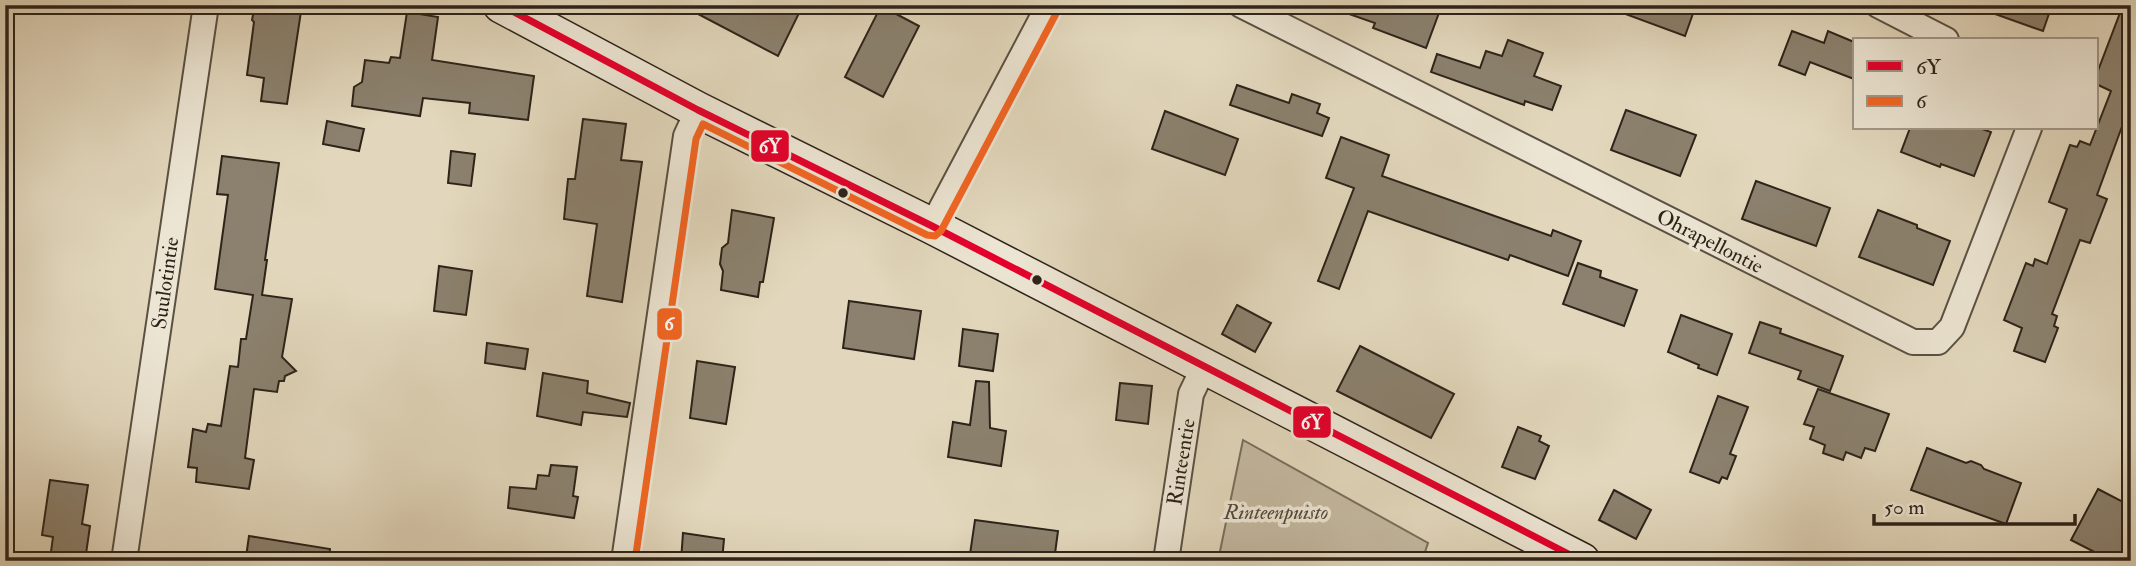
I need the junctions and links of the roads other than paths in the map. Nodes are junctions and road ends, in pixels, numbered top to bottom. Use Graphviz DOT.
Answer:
graph roads {
  1 [pos="206,5"];
  2 [pos="501,5"];
  3 [pos="1048,5"];
  4 [pos="1241,5"];
  5 [pos="1878,5"];
  6 [pos="1279,14"];
  7 [pos="1942,38"];
  8 [pos="698,110"];
  9 [pos="2028,130"];
  10 [pos="932,226"];
  11 [pos="1204,367"];
  12 [pos="124,561"];
  13 [pos="625,561"];
  14 [pos="1166,561"];
  15 [pos="1582,561"];
  1 -- 12 [label="street, Suulotintie"];
  2 -- 8 [label="main road"];
  3 -- 10 [label="street"];
  4 -- 6 [label="street, Ohrapellontie"];
  5 -- 7 [label="street"];
  6 -- 9 [label="street, Ohrapellontie"];
  8 -- 10 [label="main road"];
  8 -- 13 [label="street"];
  10 -- 11 [label="main road"];
  11 -- 14 [label="street, Rinteentie"];
  11 -- 15 [label="main road"];
}
